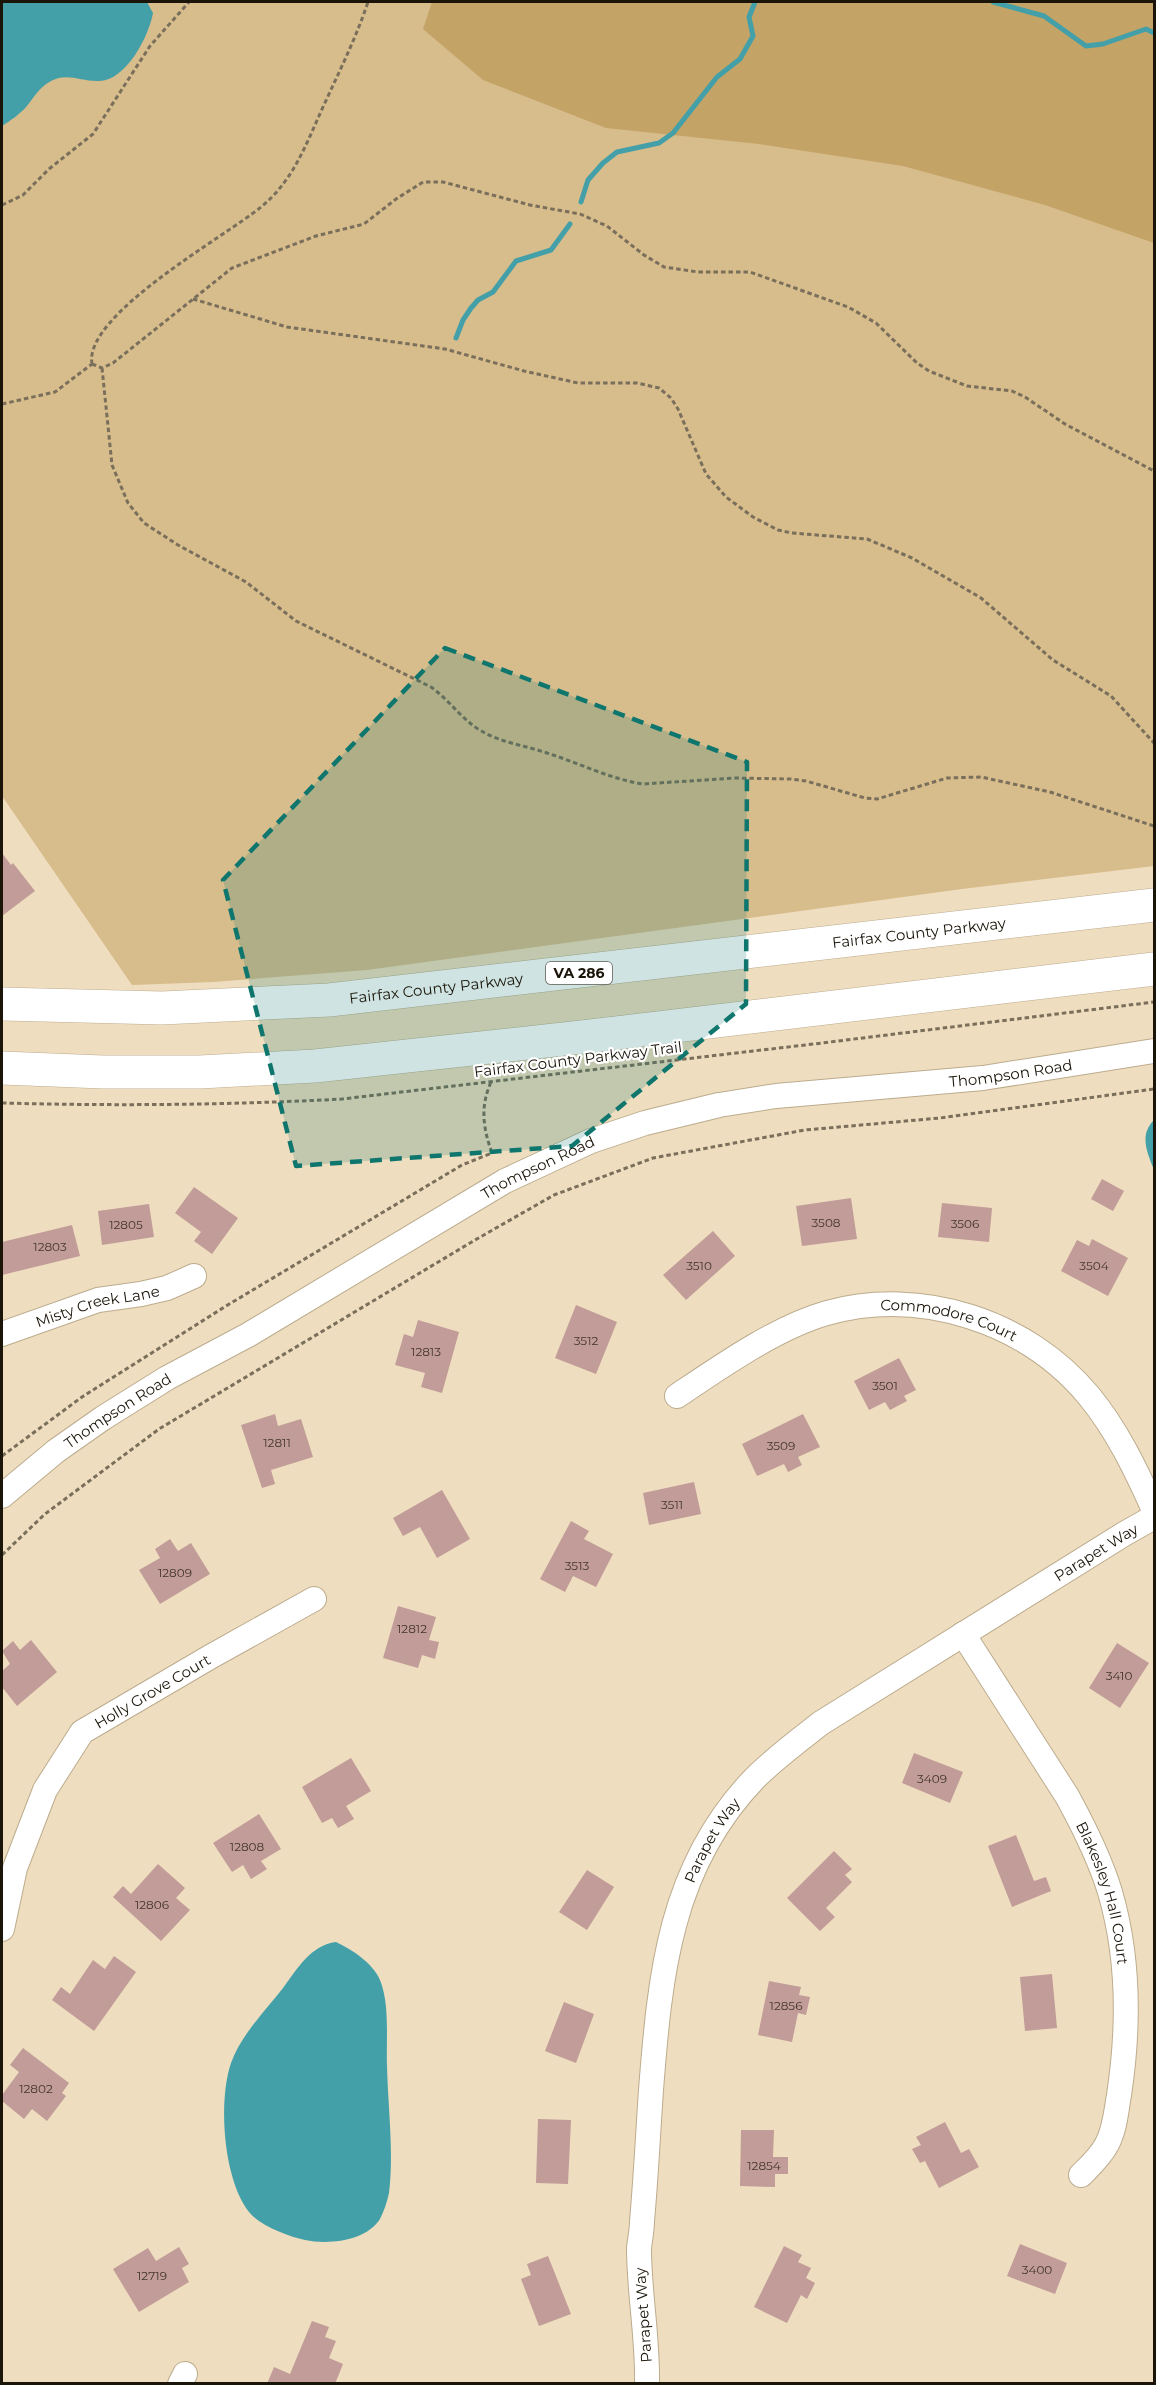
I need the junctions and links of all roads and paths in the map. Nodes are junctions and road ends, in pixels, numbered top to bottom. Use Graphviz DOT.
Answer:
graph roads {
  1 [pos="189,2"];
  2 [pos="368,2"];
  3 [pos="2,205"];
  4 [pos="193,299"];
  5 [pos="92,364"];
  6 [pos="102,368"];
  7 [pos="2,404"];
  8 [pos="1155,471"];
  9 [pos="1155,743"];
  10 [pos="1155,826"];
  11 [pos="1155,905"];
  12 [pos="1155,969"];
  13 [pos="1155,1002"];
  14 [pos="2,1004"];
  15 [pos="1155,1051"];
  16 [pos="2,1068"];
  17 [pos="491,1082"];
  18 [pos="1155,1089"];
  19 [pos="2,1103"];
  20 [pos="194,1276"];
  21 [pos="2,1334"];
  22 [pos="677,1396"];
  23 [pos="2,1456"];
  24 [pos="2,1496"];
  25 [pos="1155,1510"];
  26 [pos="1155,1517"];
  27 [pos="2,1555"];
  28 [pos="314,1599"];
  29 [pos="963,1634"];
  30 [pos="2,1929"];
  31 [pos="1081,2175"];
  32 [pos="647,2384"];
  1 -- 3 [label="path"];
  2 -- 5 [label="path"];
  4 -- 6 [label="path"];
  4 -- 8 [label="path"];
  4 -- 9 [label="path"];
  5 -- 6 [label="path"];
  5 -- 7 [label="path"];
  6 -- 10 [label="path"];
  11 -- 14 [label="highway, Fairfax County Parkway / VA 286"];
  12 -- 16 [label="highway"];
  13 -- 17 [label="path, Fairfax County Parkway Trail"];
  15 -- 24 [label="street, Thompson Road"];
  17 -- 19 [label="path, Fairfax County Parkway Trail"];
  17 -- 23 [label="path"];
  18 -- 27 [label="path"];
  20 -- 21 [label="street, Misty Creek Lane"];
  22 -- 25 [label="street, Commodore Court"];
  26 -- 29 [label="street, Parapet Way"];
  28 -- 30 [label="street, Holly Grove Court"];
  29 -- 31 [label="street, Blakesley Hall Court"];
  29 -- 32 [label="street, Parapet Way"];
}
